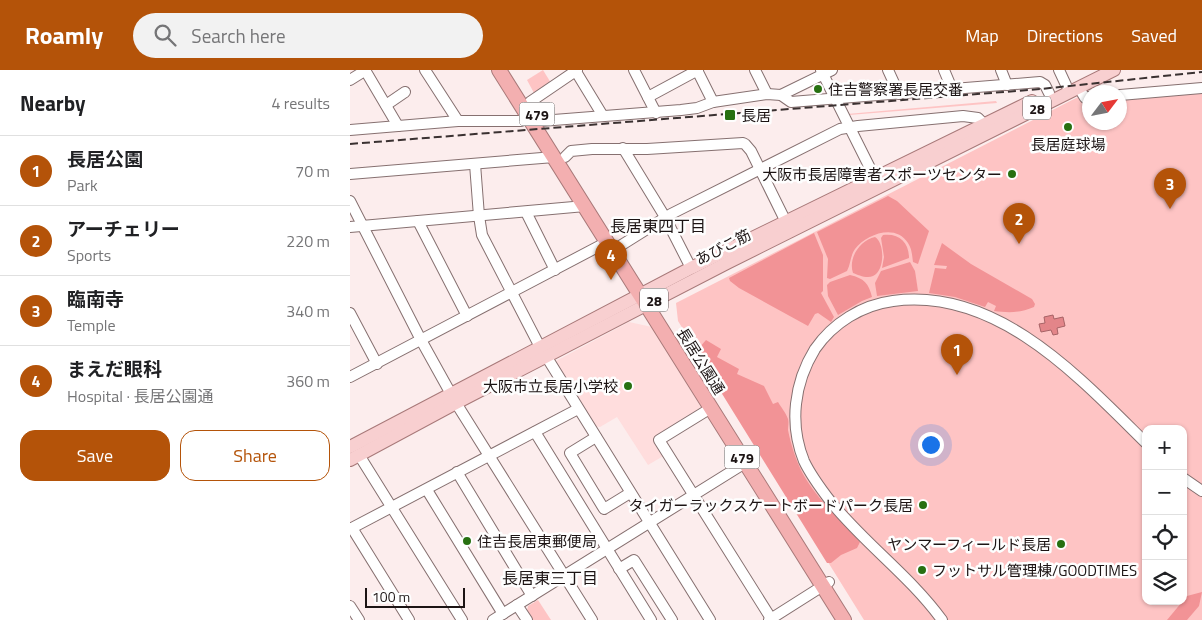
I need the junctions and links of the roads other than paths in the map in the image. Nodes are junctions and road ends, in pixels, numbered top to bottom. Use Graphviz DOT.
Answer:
graph roads {
  1 [pos="365,70"];
  2 [pos="425,70"];
  3 [pos="499,70"];
  4 [pos="509,70"];
  5 [pos="576,70"];
  6 [pos="634,70"];
  7 [pos="697,70"];
  8 [pos="755,70"];
  9 [pos="888,70"];
  10 [pos="944,70"];
  11 [pos="1001,70"];
  12 [pos="1059,70"];
  13 [pos="1095,70"];
  14 [pos="1114,70"];
  15 [pos="825,72"];
  16 [pos="350,80"];
  17 [pos="1007,85"];
  18 [pos="1066,85"];
  19 [pos="1202,88"];
  20 [pos="952,89"];
  21 [pos="405,92"];
  22 [pos="1049,93"];
  23 [pos="767,94"];
  24 [pos="899,94"];
  25 [pos="1127,94"];
  26 [pos="781,95"];
  27 [pos="648,97"];
  28 [pos="835,98"];
  29 [pos="530,102"];
  30 [pos="714,102"];
  31 [pos="386,105"];
  32 [pos="656,113"];
  33 [pos="604,116"];
  34 [pos="534,119"];
  35 [pos="458,121"];
  36 [pos="984,124"];
  37 [pos="398,126"];
  38 [pos="849,127"];
  39 [pos="350,130"];
  40 [pos="623,148"];
  41 [pos="559,157"];
  42 [pos="475,164"];
  43 [pos="760,170"];
  44 [pos="350,174"];
  45 [pos="876,178"];
  46 [pos="890,181"];
  47 [pos="350,201"];
  48 [pos="585,206"];
  49 [pos="526,212"];
  50 [pos="478,216"];
  51 [pos="665,217"];
  52 [pos="418,221"];
  53 [pos="786,222"];
  54 [pos="364,226"];
  55 [pos="350,227"];
  56 [pos="613,244"];
  57 [pos="692,268"];
  58 [pos="555,270"];
  59 [pos="512,292"];
  60 [pos="647,297"];
  61 [pos="350,313"];
  62 [pos="467,316"];
  63 [pos="421,340"];
  64 [pos="543,352"];
  65 [pos="377,364"];
  66 [pos="350,377"];
  67 [pos="453,398"];
  68 [pos="711,408"];
  69 [pos="578,409"];
  70 [pos="535,432"];
  71 [pos="596,438"];
  72 [pos="1142,439"];
  73 [pos="352,450"];
  74 [pos="489,456"];
  75 [pos="745,463"];
  76 [pos="457,472"];
  77 [pos="1187,481"];
  78 [pos="591,488"];
  79 [pos="426,490"];
  80 [pos="1202,491"];
  81 [pos="630,493"];
  82 [pos="694,495"];
  83 [pos="575,497"];
  84 [pos="391,508"];
  85 [pos="648,523"];
  86 [pos="351,528"];
  87 [pos="607,549"];
  88 [pos="619,569"];
  89 [pos="564,576"];
  90 [pos="826,584"];
  91 [pos="532,596"];
  92 [pos="517,605"];
  93 [pos="350,606"];
  94 [pos="499,618"];
  95 [pos="708,619"];
  96 [pos="359,620"];
  97 [pos="409,620"];
  98 [pos="462,620"];
  99 [pos="527,620"];
  100 [pos="592,620"];
  101 [pos="651,620"];
  102 [pos="672,620"];
  103 [pos="771,620"];
  104 [pos="844,620"];
  105 [pos="853,620"];
  106 [pos="942,620"];
  1 -- 16 [label="street"];
  1 -- 31 [label="street"];
  2 -- 35 [label="street"];
  3 -- 34 [label="highway, 長居公園通 / 479"];
  4 -- 29 [label="highway, 長居公園通 / 479"];
  5 -- 29 [label="street"];
  5 -- 33 [label="street"];
  6 -- 27 [label="street"];
  7 -- 27 [label="street"];
  7 -- 30 [label="street"];
  8 -- 23 [label="street"];
  9 -- 24 [label="street"];
  10 -- 20 [label="street"];
  11 -- 17 [label="street"];
  12 -- 18 [label="street"];
  13 -- 18 [label="main road, あびこ筋 / 28"];
  14 -- 46 [label="main road, あびこ筋 / 28"];
  15 -- 26 [label="street"];
  15 -- 28 [label="street"];
  17 -- 20 [label="street"];
  17 -- 22 [label="street"];
  18 -- 22 [label="main road, あびこ筋 / 28"];
  19 -- 25 [label="street"];
  20 -- 24 [label="street"];
  21 -- 31 [label="street"];
  22 -- 36 [label="main road, あびこ筋 / 28"];
  23 -- 26 [label="street"];
  23 -- 30 [label="street"];
  24 -- 28 [label="street"];
  26 -- 28 [label="street"];
  27 -- 32 [label="street"];
  28 -- 38 [label="street"];
  29 -- 34 [label="highway, 長居公園通 / 479"];
  30 -- 32 [label="street"];
  31 -- 37 [label="street"];
  32 -- 33 [label="street"];
  33 -- 34 [label="street"];
  34 -- 35 [label="street"];
  34 -- 41 [label="highway, 長居公園通 / 479"];
  35 -- 37 [label="street"];
  36 -- 38 [label="street"];
  36 -- 45 [label="main road, あびこ筋 / 28"];
  37 -- 39 [label="street"];
  38 -- 43 [label="street"];
  38 -- 45 [label="street"];
  40 -- 41 [label="street"];
  40 -- 43 [label="street"];
  40 -- 51 [label="street"];
  41 -- 42 [label="street"];
  41 -- 48 [label="highway, 長居公園通 / 479"];
  41 -- 56 [label="highway, 長居公園通 / 479"];
  42 -- 44 [label="street"];
  42 -- 50 [label="street"];
  43 -- 51 [label="street"];
  43 -- 53 [label="street"];
  45 -- 46 [label="street"];
  45 -- 53 [label="main road, あびこ筋 / 28"];
  46 -- 60 [label="main road, あびこ筋 / 28"];
  47 -- 54 [label="street"];
  48 -- 49 [label="street"];
  48 -- 56 [label="highway, 長居公園通 / 479"];
  49 -- 50 [label="street"];
  49 -- 58 [label="street"];
  50 -- 52 [label="street"];
  50 -- 59 [label="street"];
  51 -- 56 [label="street"];
  51 -- 57 [label="street"];
  52 -- 54 [label="street"];
  52 -- 62 [label="street"];
  53 -- 57 [label="main road, あびこ筋 / 28"];
  54 -- 55 [label="street"];
  54 -- 63 [label="street"];
  56 -- 58 [label="street"];
  56 -- 60 [label="highway, 長居公園通 / 479"];
  57 -- 60 [label="main road, あびこ筋 / 28"];
  58 -- 59 [label="street"];
  59 -- 62 [label="street"];
  59 -- 64 [label="street"];
  60 -- 64 [label="main road, あびこ筋 / 28"];
  60 -- 68 [label="highway, 長居公園通 / 479"];
  60 -- 90 [label="highway, 長居公園通 / 479"];
  61 -- 65 [label="street"];
  62 -- 63 [label="street"];
  63 -- 65 [label="street"];
  63 -- 67 [label="street"];
  64 -- 67 [label="main road, あびこ筋 / 28"];
  64 -- 69 [label="street"];
  65 -- 66 [label="street"];
  67 -- 73 [label="main road, あびこ筋 / 28"];
  67 -- 74 [label="street"];
  68 -- 75 [label="highway, 長居公園通 / 479"];
  68 -- 82 [label="street"];
  69 -- 70 [label="street"];
  69 -- 71 [label="street"];
  70 -- 74 [label="street"];
  70 -- 83 [label="street"];
  71 -- 78 [label="street"];
  71 -- 81 [label="street"];
  72 -- 106 [label="street"];
  73 -- 84 [label="street"];
  74 -- 76 [label="street"];
  74 -- 89 [label="street"];
  75 -- 82 [label="street"];
  75 -- 90 [label="highway, 長居公園通 / 479"];
  76 -- 79 [label="street"];
  76 -- 91 [label="street"];
  77 -- 80 [label="street"];
  78 -- 81 [label="street"];
  78 -- 83 [label="street"];
  79 -- 84 [label="street"];
  79 -- 94 [label="street"];
  81 -- 85 [label="street"];
  82 -- 85 [label="street"];
  82 -- 103 [label="street"];
  83 -- 87 [label="street"];
  84 -- 86 [label="street"];
  84 -- 98 [label="street"];
  85 -- 87 [label="street"];
  85 -- 95 [label="street"];
  86 -- 97 [label="street"];
  87 -- 88 [label="street"];
  87 -- 89 [label="street"];
  88 -- 101 [label="street"];
  88 -- 102 [label="street"];
  89 -- 91 [label="street"];
  89 -- 100 [label="street"];
  90 -- 103 [label="street"];
  90 -- 104 [label="highway, 長居公園通 / 479"];
  90 -- 105 [label="highway, 長居公園通 / 479"];
  91 -- 92 [label="street"];
  92 -- 94 [label="street"];
  92 -- 99 [label="street"];
  93 -- 96 [label="street"];
}
